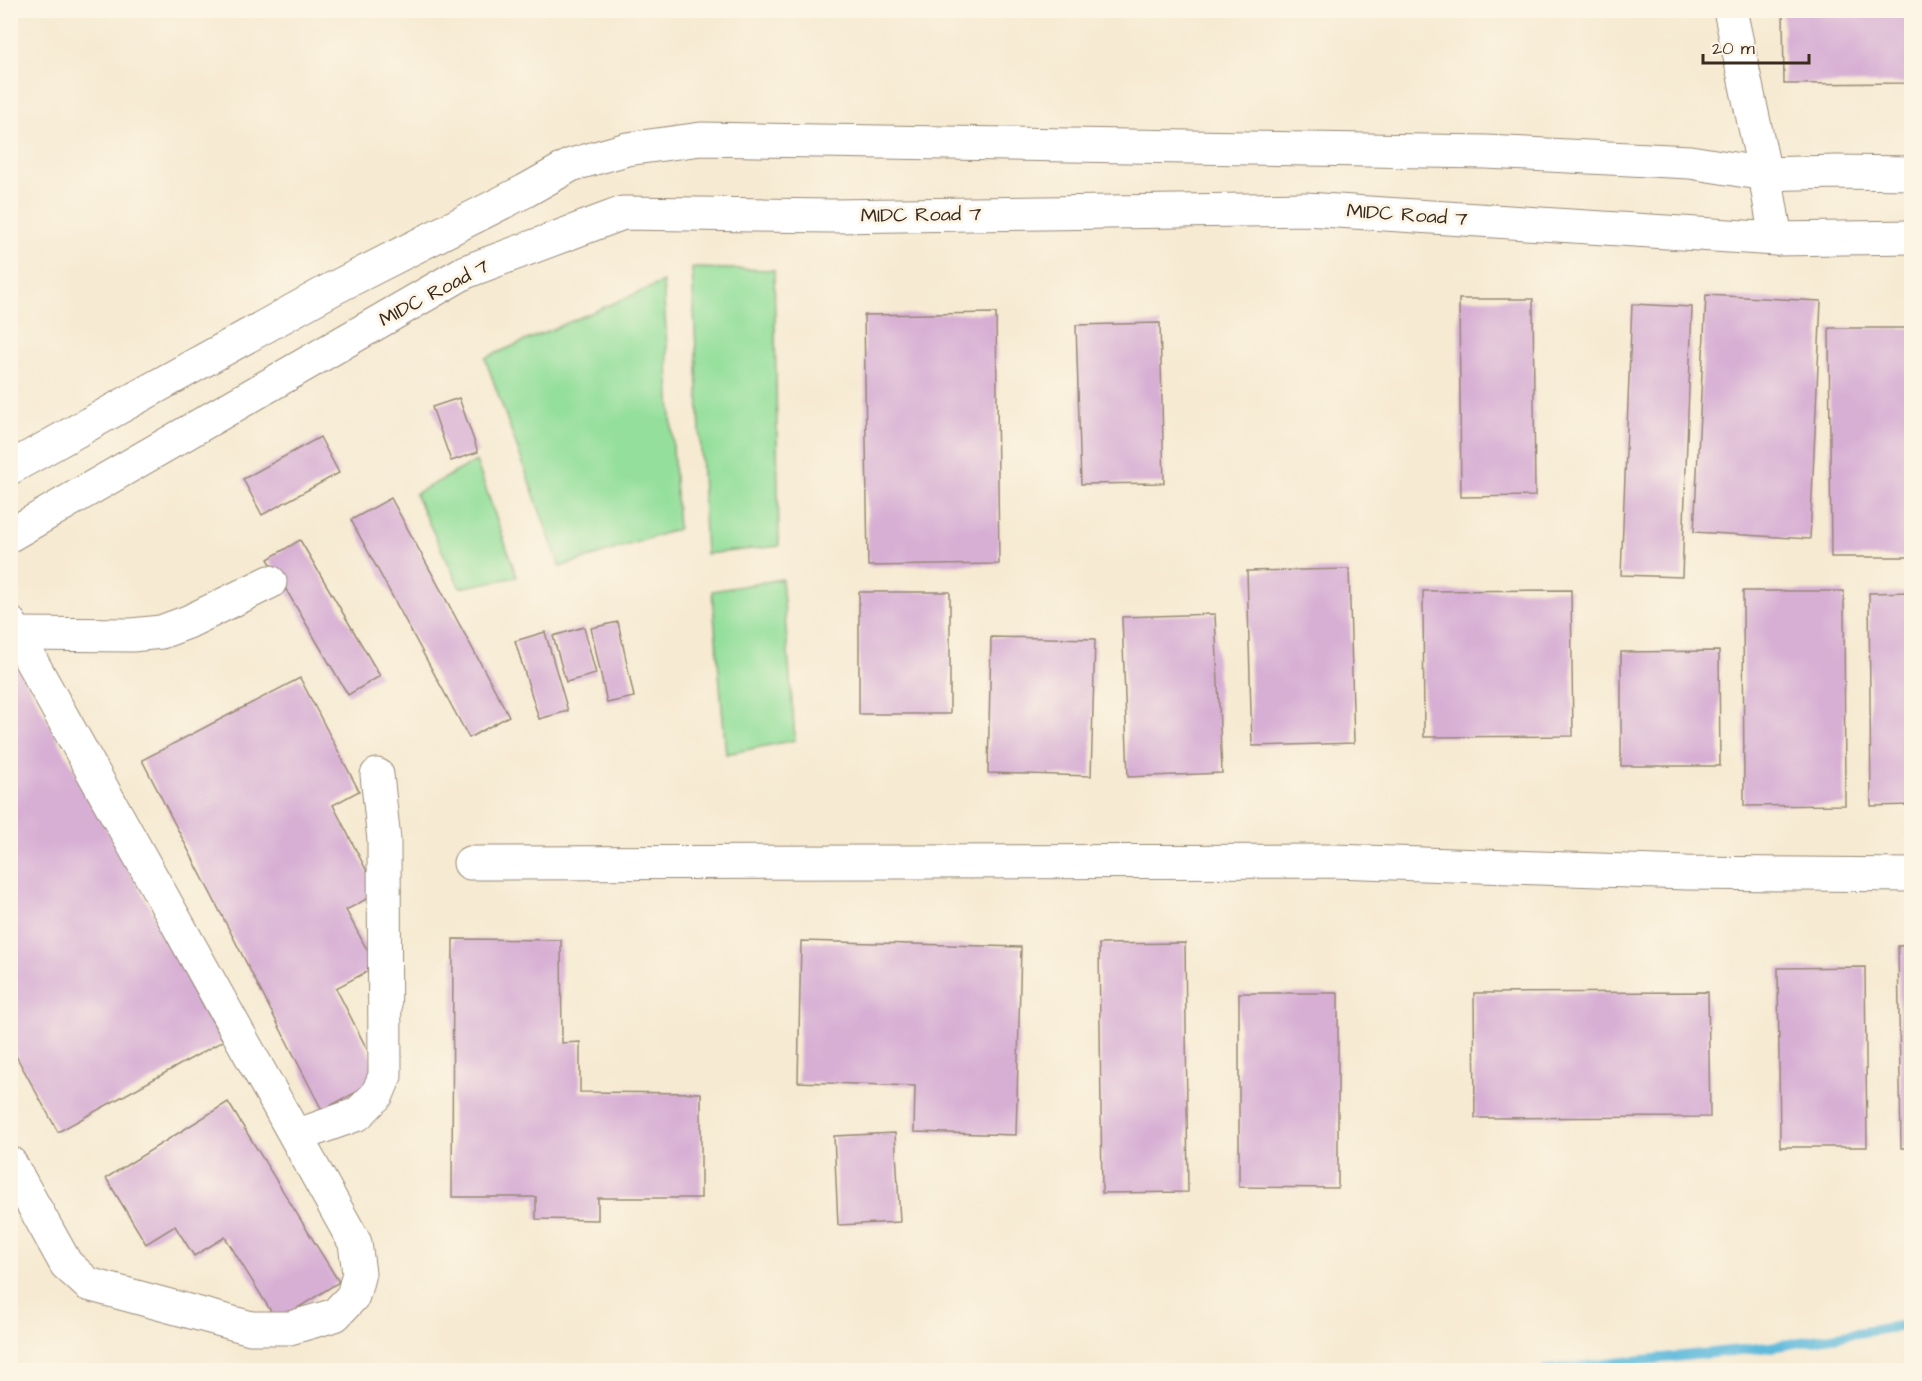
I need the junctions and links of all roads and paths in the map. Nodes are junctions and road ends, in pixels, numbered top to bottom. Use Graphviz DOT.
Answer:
graph roads {
  1 [pos="1731,10"];
  2 [pos="1911,173"];
  3 [pos="1765,174"];
  4 [pos="1911,237"];
  5 [pos="1776,239"];
  6 [pos="10,468"];
  7 [pos="10,535"];
  8 [pos="270,582"];
  9 [pos="14,628"];
  10 [pos="377,775"];
  11 [pos="470,863"];
  12 [pos="1911,875"];
  13 [pos="296,1136"];
  14 [pos="10,1163"];
  1 -- 3 [label="street"];
  2 -- 3 [label="street"];
  3 -- 5 [label="street"];
  3 -- 6 [label="street"];
  4 -- 5 [label="street, MIDC Road 7"];
  5 -- 7 [label="street, MIDC Road 7"];
  8 -- 9 [label="street"];
  9 -- 13 [label="street"];
  10 -- 13 [label="street"];
  11 -- 12 [label="street"];
  13 -- 14 [label="street"];
}
